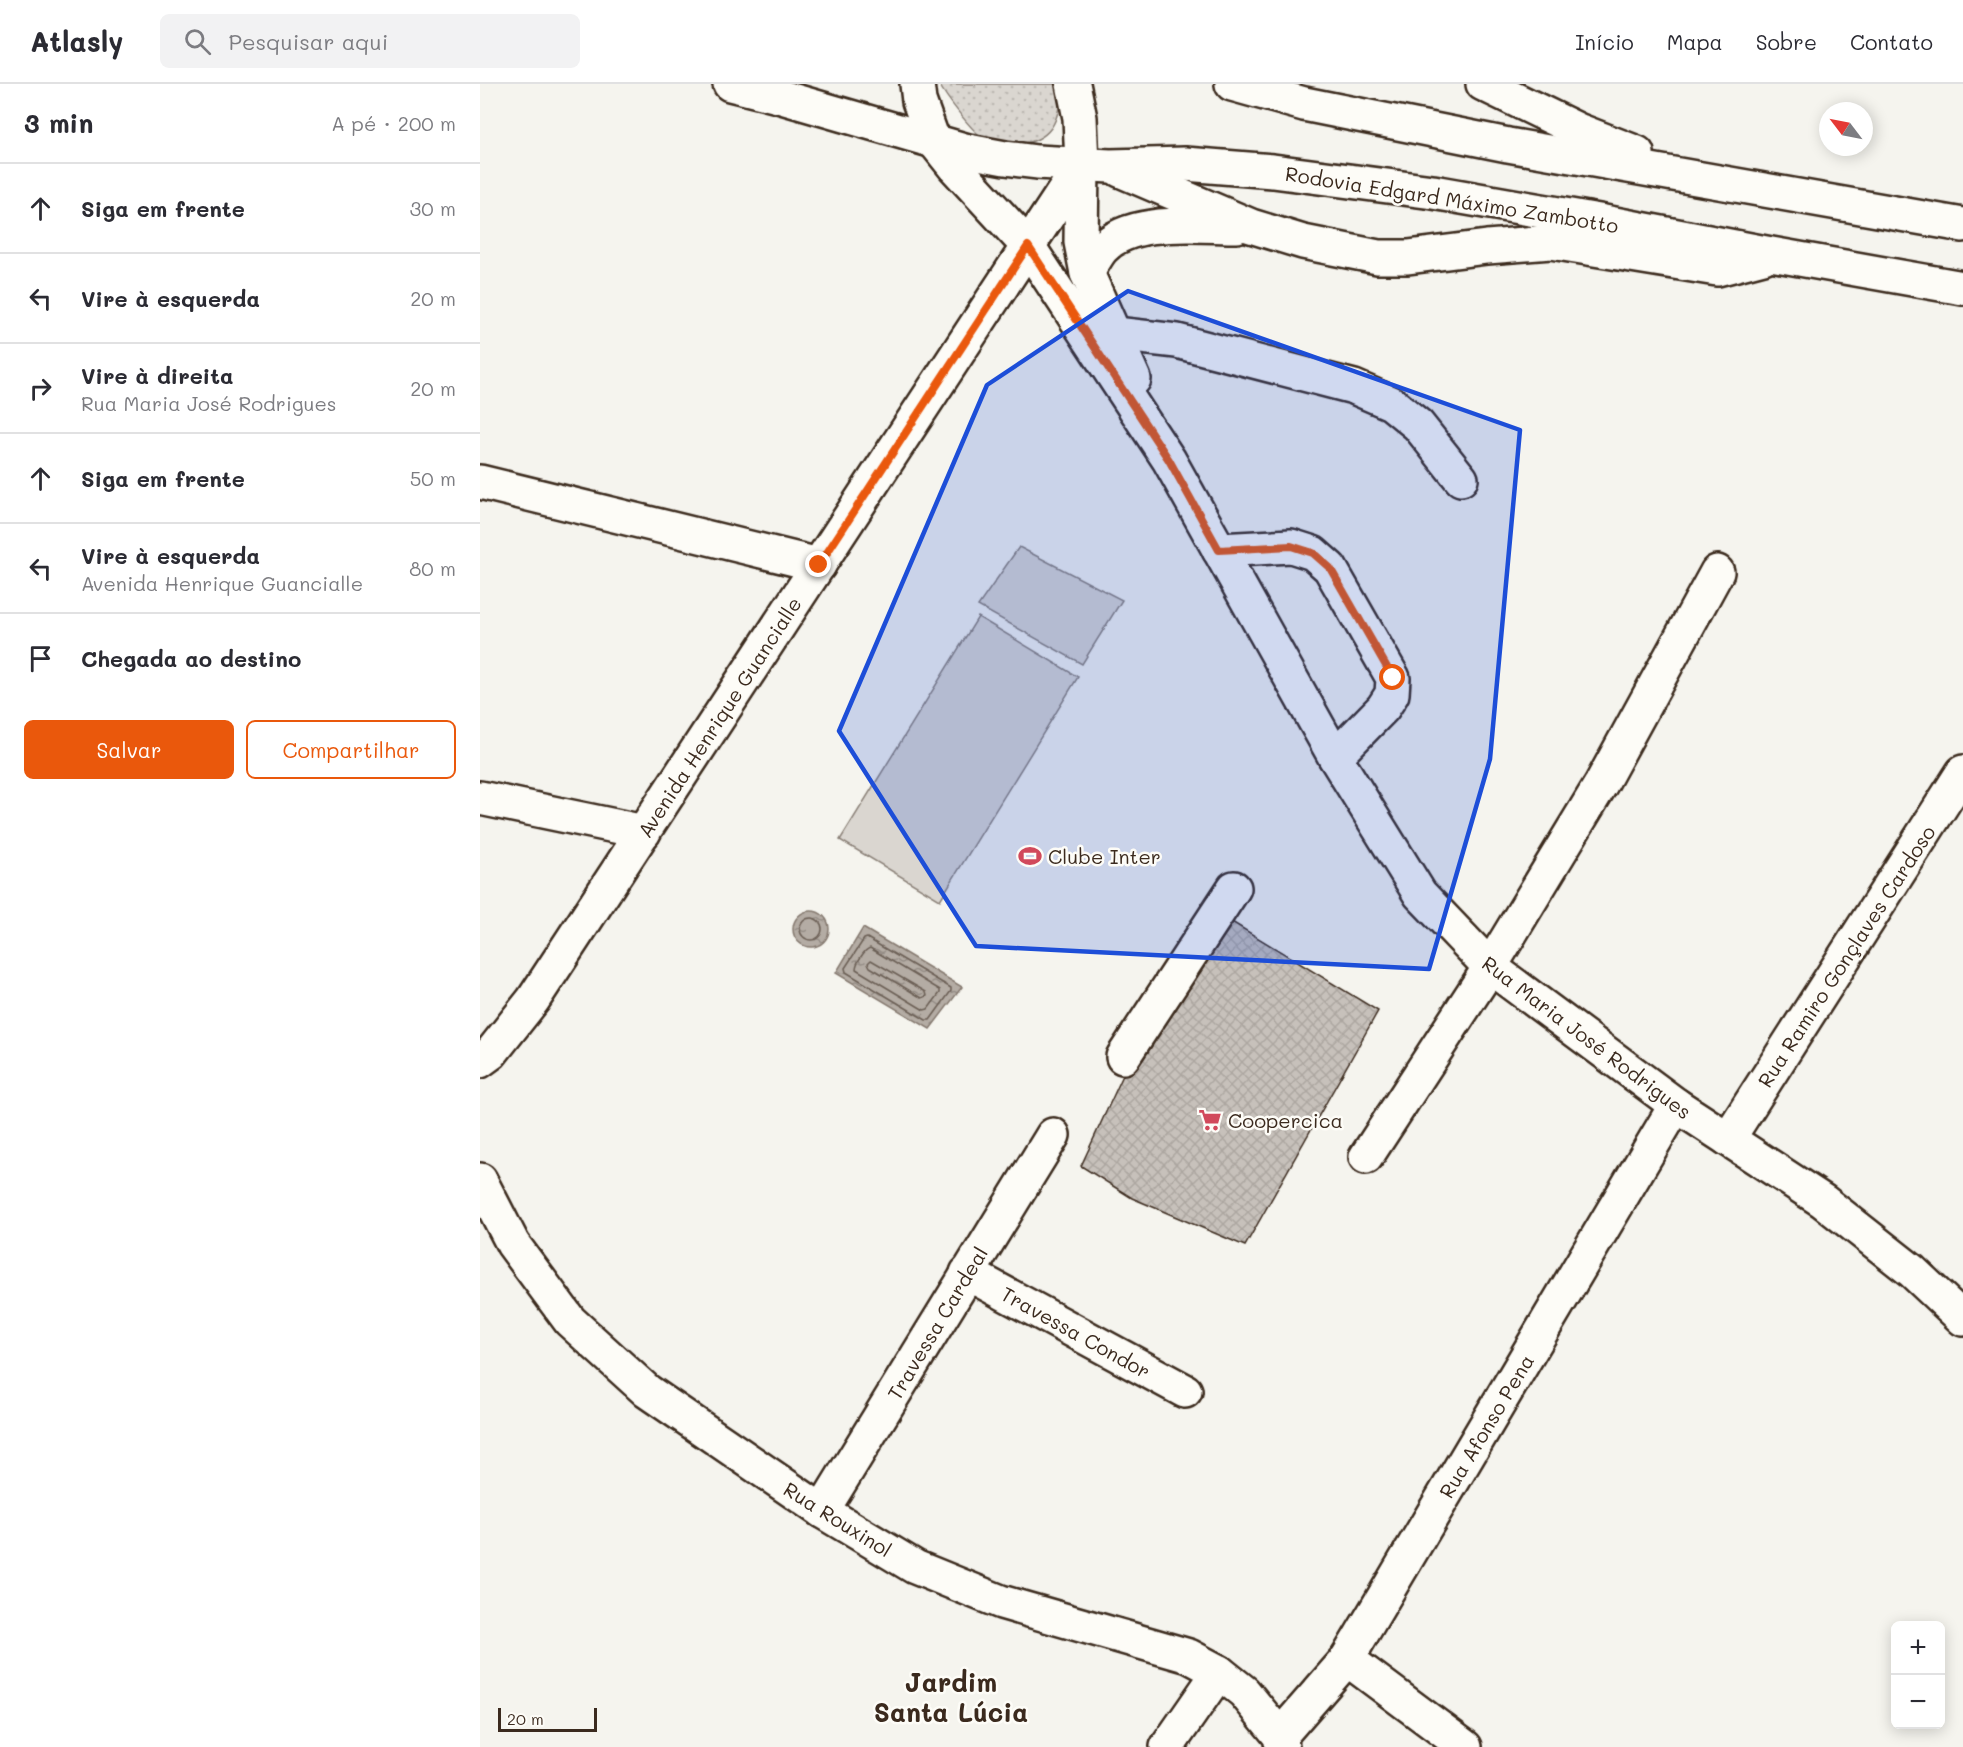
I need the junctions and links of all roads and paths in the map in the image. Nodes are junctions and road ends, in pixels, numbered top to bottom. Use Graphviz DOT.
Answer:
graph roads {
  1 [pos="730,84"];
  2 [pos="917,84"];
  3 [pos="1074,84"];
  4 [pos="1232,84"];
  5 [pos="1483,84"];
  6 [pos="933,140"];
  7 [pos="1096,165"];
  8 [pos="1715,181"];
  9 [pos="1963,225"];
  10 [pos="1251,226"];
  11 [pos="1028,246"];
  12 [pos="1771,254"];
  13 [pos="1087,273"];
  14 [pos="1963,288"];
  15 [pos="1115,334"];
  16 [pos="1169,460"];
  17 [pos="1461,479"];
  18 [pos="480,482"];
  19 [pos="1219,550"];
  20 [pos="819,565"];
  21 [pos="1717,572"];
  22 [pos="1335,757"];
  23 [pos="1963,772"];
  24 [pos="480,798"];
  25 [pos="644,832"];
  26 [pos="1234,888"];
  27 [pos="1490,968"];
  28 [pos="1123,1058"];
  29 [pos="480,1060"];
  30 [pos="1677,1105"];
  31 [pos="1053,1135"];
  32 [pos="1728,1139"];
  33 [pos="1366,1157"];
  34 [pos="480,1180"];
  35 [pos="967,1273"];
  36 [pos="1963,1318"];
  37 [pos="1185,1391"];
  38 [pos="822,1511"];
  39 [pos="1347,1659"];
  40 [pos="1219,1672"];
  41 [pos="1281,1742"];
  42 [pos="1167,1747"];
  43 [pos="1465,1747"];
  1 -- 6 [label="main road, Rodovia Edgard Máximo Zambotto"];
  2 -- 6 [label="main road"];
  3 -- 7 [label="main road"];
  4 -- 8 [label="main road"];
  5 -- 8 [label="main road"];
  6 -- 7 [label="main road, Rodovia Edgard Máximo Zambotto"];
  6 -- 11 [label="main road"];
  7 -- 10 [label="main road"];
  7 -- 11 [label="main road, Avenida Henrique Guancialle"];
  7 -- 12 [label="main road, Rodovia Edgard Máximo Zambotto"];
  7 -- 13 [label="main road"];
  8 -- 9 [label="main road"];
  10 -- 12 [label="main road"];
  10 -- 13 [label="main road"];
  11 -- 16 [label="main road"];
  11 -- 20 [label="main road, Avenida Henrique Guancialle"];
  12 -- 14 [label="main road, Rodovia Edgard Máximo Zambotto"];
  13 -- 15 [label="main road"];
  15 -- 16 [label="main road"];
  15 -- 17 [label="main road"];
  16 -- 19 [label="main road, Rua Maria José Rodrigues"];
  18 -- 20 [label="main road"];
  19 -- 22 [label="main road, Rua Maria José Rodrigues"];
  19 -- 22 [label="main road"];
  20 -- 25 [label="main road, Avenida Henrique Guancialle"];
  21 -- 27 [label="main road"];
  22 -- 27 [label="main road, Rua Maria José Rodrigues"];
  23 -- 32 [label="main road, Rua Ramiro Gonçlaves Cardoso"];
  24 -- 25 [label="main road"];
  25 -- 29 [label="main road, Avenida Henrique Guancialle"];
  26 -- 28 [label="main road"];
  27 -- 30 [label="main road, Rua Maria José Rodrigues"];
  27 -- 33 [label="main road"];
  30 -- 32 [label="main road, Rua Maria José Rodrigues"];
  30 -- 39 [label="main road, Rua Afonso Pena"];
  31 -- 35 [label="main road, Travessa Cardeal"];
  32 -- 36 [label="main road, Rua Maria José Rodrigues"];
  34 -- 38 [label="main road, Rua Rouxinol"];
  35 -- 37 [label="main road, Travessa Condor"];
  35 -- 38 [label="main road, Travessa Cardeal"];
  38 -- 40 [label="main road, Rua Rouxinol"];
  39 -- 41 [label="main road, Rua Afonso Pena"];
  39 -- 43 [label="main road"];
  40 -- 41 [label="main road, Rua Rouxinol"];
  40 -- 42 [label="main road"];
}
